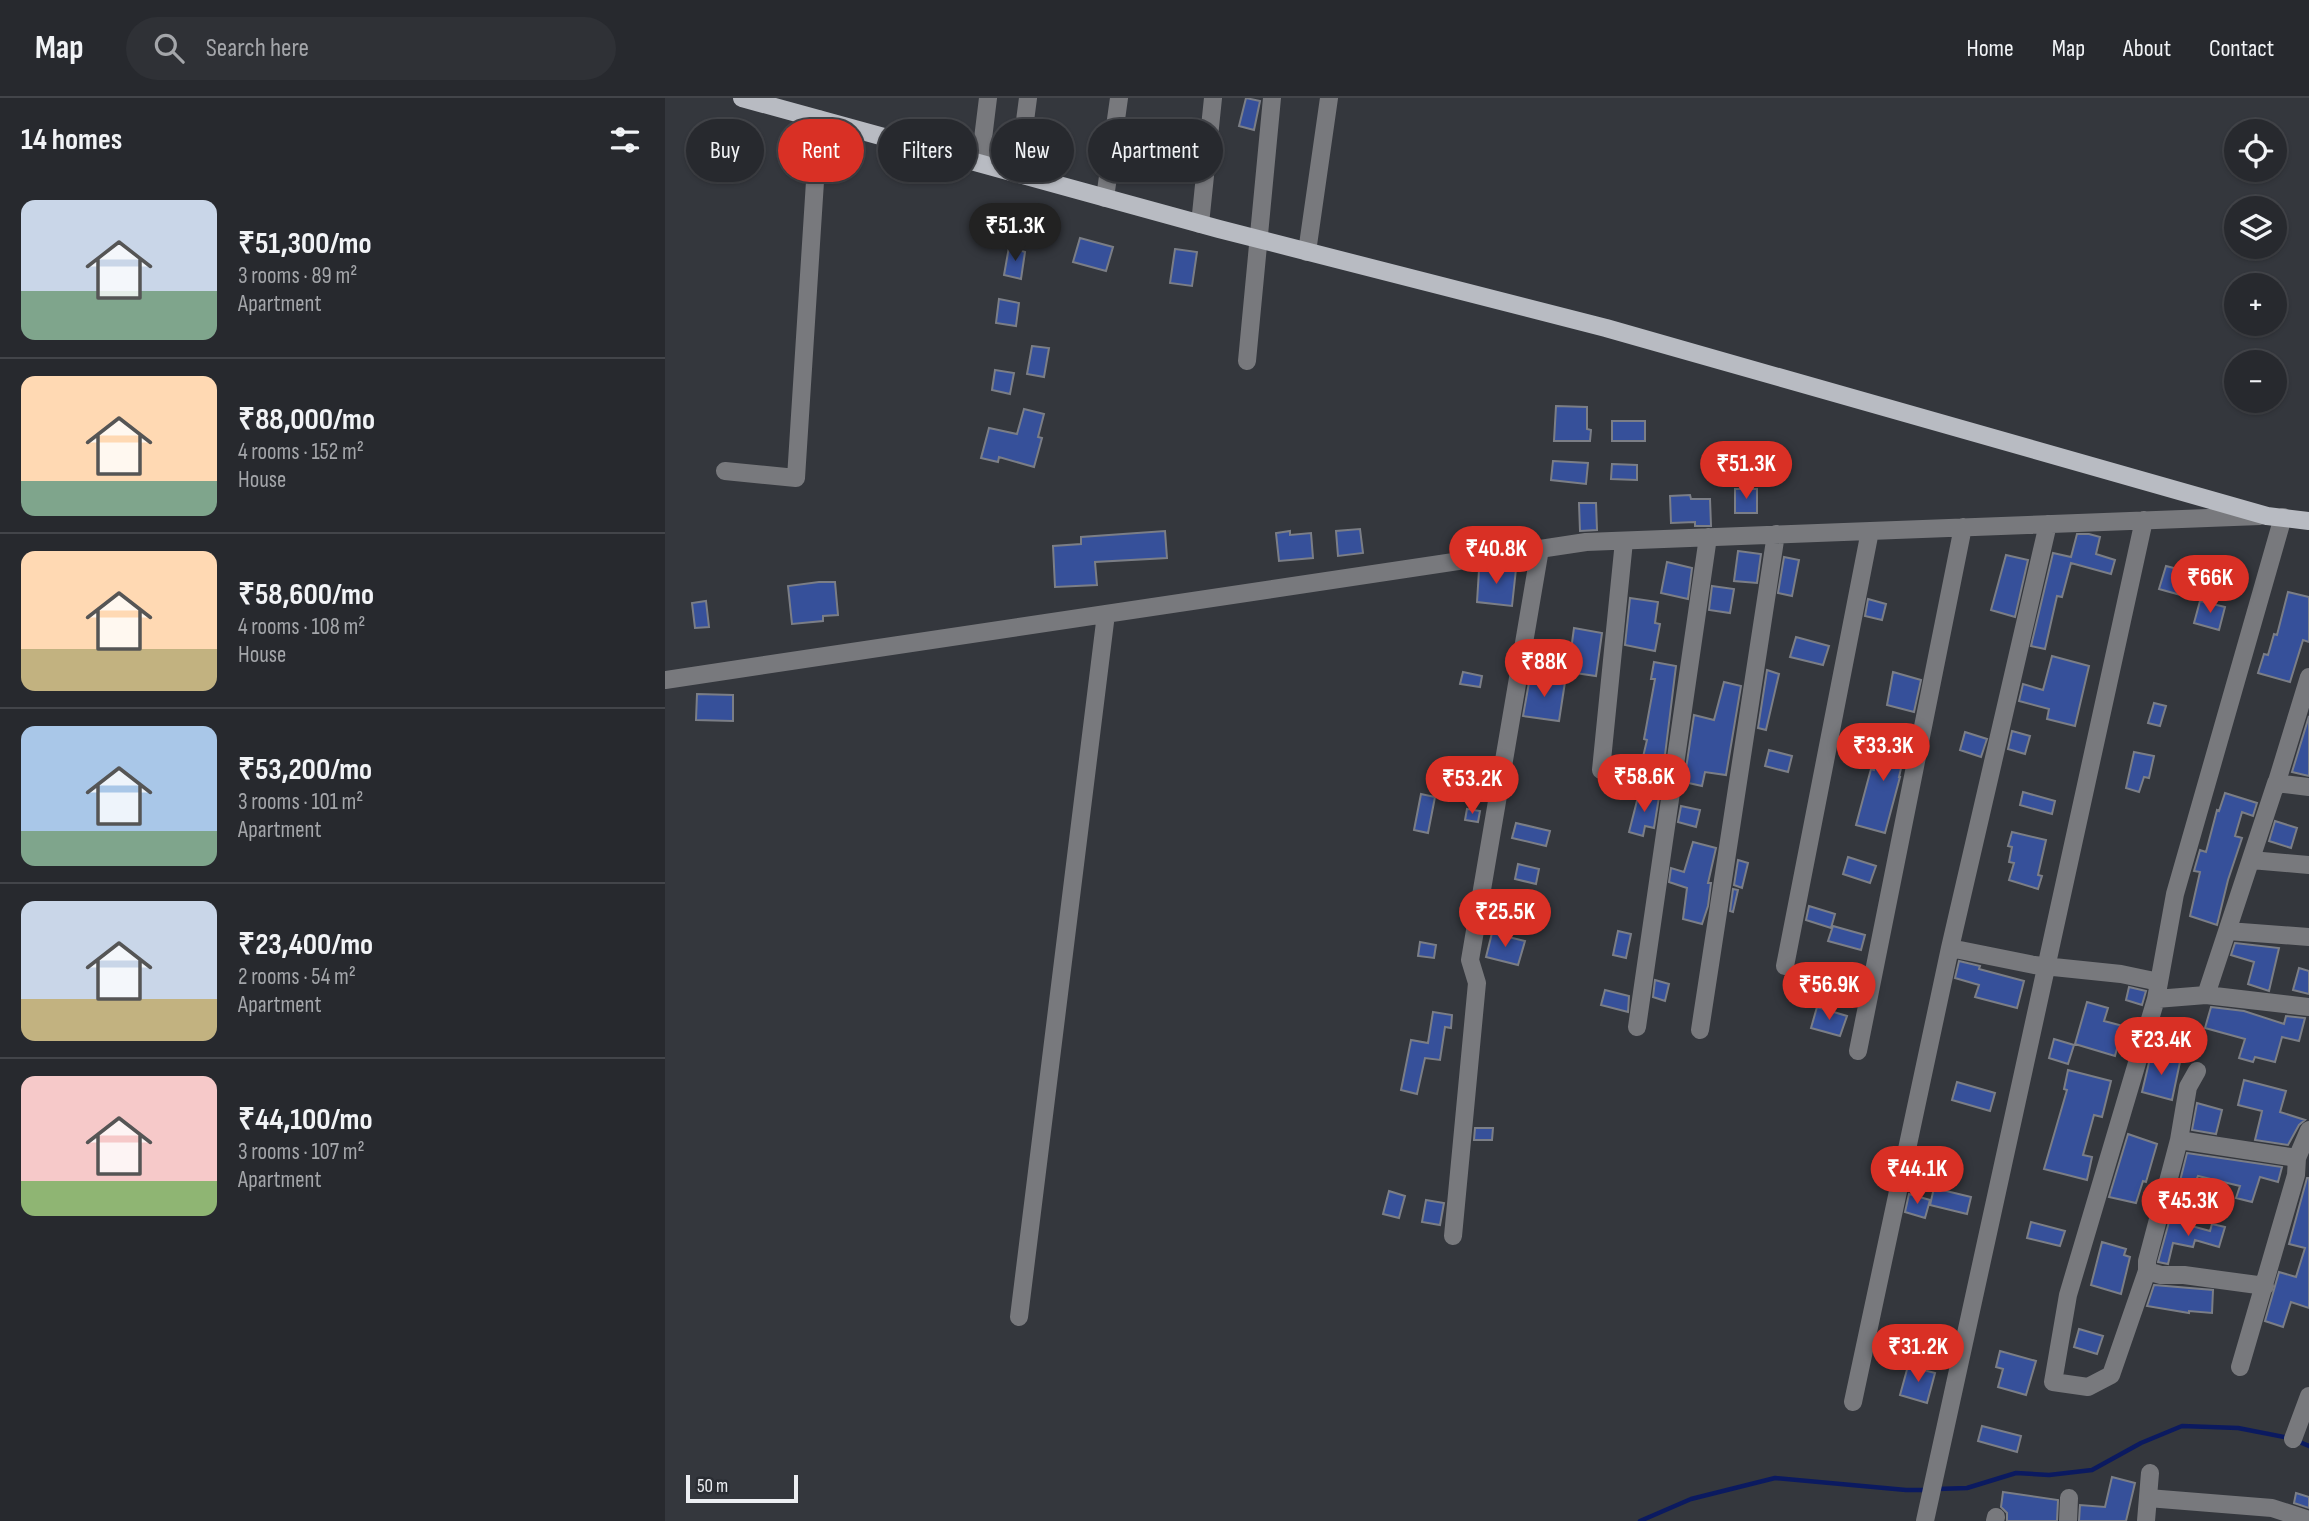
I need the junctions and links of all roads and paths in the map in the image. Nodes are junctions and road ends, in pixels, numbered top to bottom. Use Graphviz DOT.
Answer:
graph roads {
  1 [pos="742,98"];
  2 [pos="988,98"];
  3 [pos="1028,98"];
  4 [pos="1119,98"];
  5 [pos="1213,98"];
  6 [pos="1272,98"];
  7 [pos="1329,98"];
  8 [pos="819,119"];
  9 [pos="1026,119"];
  10 [pos="864,131"];
  11 [pos="980,163"];
  12 [pos="991,166"];
  13 [pos="815,182"];
  14 [pos="1048,182"];
  15 [pos="1105,198"];
  16 [pos="1200,224"];
  17 [pos="1259,239"];
  18 [pos="1307,251"];
  19 [pos="1247,360"];
  20 [pos="725,471"];
  21 [pos="2275,516"];
  22 [pos="2144,520"];
  23 [pos="2309,521"];
  24 [pos="2049,524"];
  25 [pos="1963,527"];
  26 [pos="1870,531"];
  27 [pos="1776,534"];
  28 [pos="1708,537"];
  29 [pos="1624,541"];
  30 [pos="1540,549"];
  31 [pos="1106,614"];
  32 [pos="2309,677"];
  33 [pos="665,680"];
  34 [pos="2304,711"];
  35 [pos="1601,770"];
  36 [pos="2275,788"];
  37 [pos="2309,788"];
  38 [pos="2251,860"];
  39 [pos="2309,864"];
  40 [pos="2228,930"];
  41 [pos="2309,937"];
  42 [pos="1950,948"];
  43 [pos="1785,966"];
  44 [pos="2046,966"];
  45 [pos="2158,990"];
  46 [pos="2206,995"];
  47 [pos="2309,1007"];
  48 [pos="1637,1027"];
  49 [pos="1700,1030"];
  50 [pos="1858,1051"];
  51 [pos="2197,1071"];
  52 [pos="2309,1130"];
  53 [pos="2179,1140"];
  54 [pos="2297,1158"];
  55 [pos="1453,1236"];
  56 [pos="2147,1270"];
  57 [pos="2265,1286"];
  58 [pos="1019,1317"];
  59 [pos="2240,1367"];
  60 [pos="2309,1396"];
  61 [pos="1853,1402"];
  62 [pos="2293,1439"];
  63 [pos="2150,1473"];
  64 [pos="2069,1498"];
  65 [pos="2148,1498"];
  66 [pos="2269,1515"];
  67 [pos="2309,1520"];
  68 [pos="1925,1521"];
  69 [pos="2068,1521"];
  70 [pos="2146,1521"];
  1 -- 8 [label="main road"];
  2 -- 11 [label="street"];
  3 -- 9 [label="street"];
  4 -- 15 [label="street"];
  5 -- 16 [label="street"];
  6 -- 17 [label="street"];
  7 -- 18 [label="street"];
  10 -- 11 [label="main road"];
  11 -- 12 [label="main road"];
  13 -- 20 [label="street"];
  14 -- 15 [label="main road"];
  15 -- 16 [label="main road"];
  16 -- 17 [label="main road"];
  17 -- 18 [label="main road"];
  17 -- 19 [label="street"];
  18 -- 21 [label="main road"];
  21 -- 22 [label="street"];
  21 -- 23 [label="main road"];
  21 -- 45 [label="street"];
  22 -- 24 [label="street"];
  22 -- 44 [label="street"];
  24 -- 25 [label="street"];
  24 -- 42 [label="street"];
  25 -- 26 [label="street"];
  25 -- 50 [label="street"];
  26 -- 27 [label="street"];
  26 -- 43 [label="street"];
  27 -- 28 [label="street"];
  27 -- 49 [label="street"];
  28 -- 29 [label="street"];
  28 -- 48 [label="street"];
  29 -- 30 [label="street"];
  29 -- 35 [label="street"];
  30 -- 31 [label="street"];
  30 -- 55 [label="street"];
  31 -- 33 [label="street"];
  31 -- 58 [label="street"];
  32 -- 34 [label="street"];
  34 -- 36 [label="street"];
  36 -- 37 [label="street"];
  36 -- 38 [label="street"];
  38 -- 39 [label="street"];
  38 -- 40 [label="street"];
  40 -- 41 [label="street"];
  40 -- 46 [label="street"];
  42 -- 44 [label="street"];
  42 -- 61 [label="street"];
  44 -- 45 [label="street"];
  44 -- 68 [label="street"];
  45 -- 46 [label="street"];
  45 -- 56 [label="street"];
  46 -- 47 [label="street"];
  51 -- 53 [label="street"];
  52 -- 54 [label="street"];
  53 -- 54 [label="street"];
  53 -- 56 [label="street"];
  54 -- 57 [label="street"];
  56 -- 57 [label="street"];
  57 -- 59 [label="street"];
  60 -- 62 [label="street"];
  63 -- 65 [label="street"];
  64 -- 69 [label="street"];
  65 -- 66 [label="street"];
  65 -- 70 [label="street"];
  66 -- 67 [label="street"];
}
